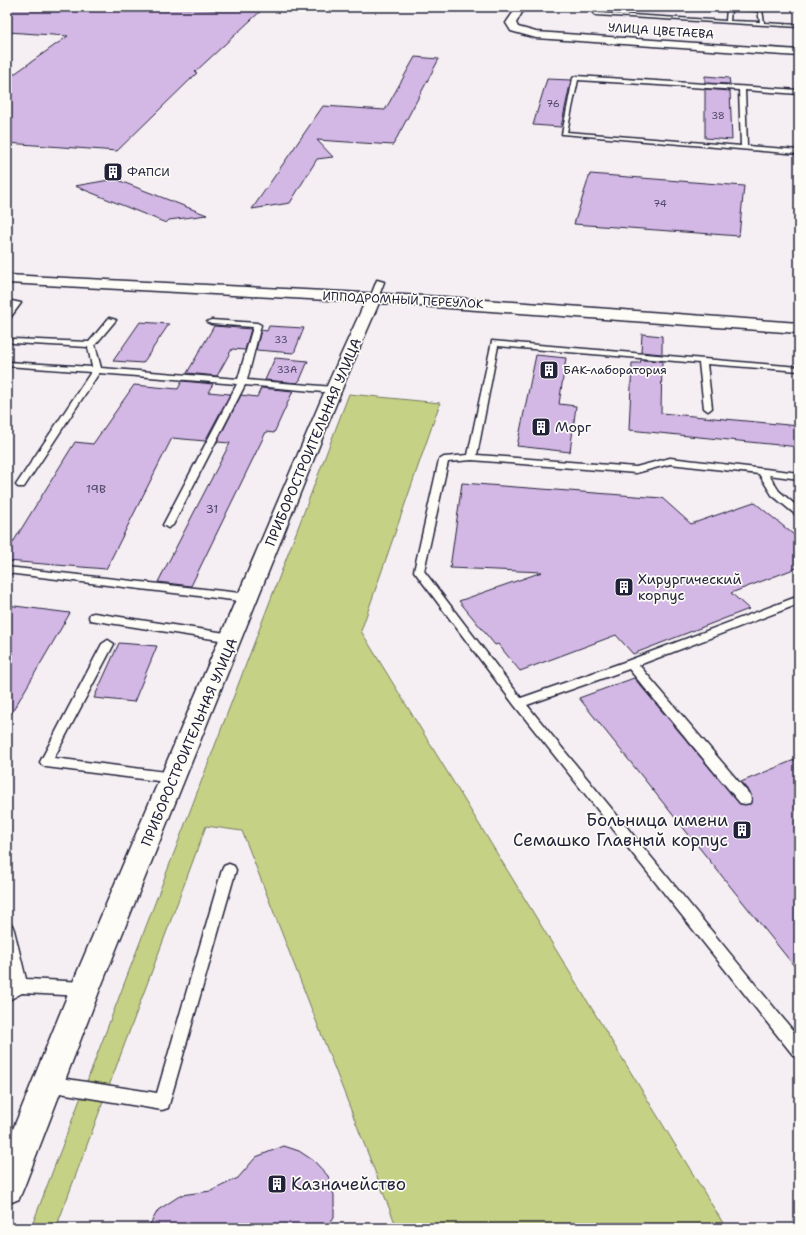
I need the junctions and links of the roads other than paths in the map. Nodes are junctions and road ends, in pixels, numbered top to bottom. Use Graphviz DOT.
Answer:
graph roads {
  1 [pos="520,7"];
  2 [pos="599,7"];
  3 [pos="728,22"];
  4 [pos="762,24"];
  5 [pos="799,26"];
  6 [pos="799,53"];
  7 [pos="742,89"];
  8 [pos="799,92"];
  9 [pos="744,148"];
  10 [pos="799,152"];
  11 [pos="7,279"];
  12 [pos="377,290"];
  13 [pos="7,302"];
  14 [pos="7,316"];
  15 [pos="112,320"];
  16 [pos="211,322"];
  17 [pos="799,328"];
  18 [pos="13,341"];
  19 [pos="91,345"];
  20 [pos="703,361"];
  21 [pos="7,364"];
  22 [pos="799,369"];
  23 [pos="97,370"];
  24 [pos="242,382"];
  25 [pos="334,390"];
  26 [pos="708,408"];
  27 [pos="472,457"];
  28 [pos="762,472"];
  29 [pos="799,476"];
  30 [pos="21,485"];
  31 [pos="799,513"];
  32 [pos="168,525"];
  33 [pos="7,570"];
  34 [pos="249,598"];
  35 [pos="799,600"];
  36 [pos="94,618"];
  37 [pos="232,638"];
  38 [pos="108,644"];
  39 [pos="631,664"];
  40 [pos="519,703"];
  41 [pos="174,778"];
  42 [pos="745,799"];
  43 [pos="229,870"];
  44 [pos="7,930"];
  45 [pos="20,986"];
  46 [pos="85,989"];
  47 [pos="7,994"];
  48 [pos="799,1050"];
  49 [pos="48,1084"];
  50 [pos="7,1186"];
  1 -- 6 [label="street, УЛИЦА ЦВЕТАЕВА"];
  2 -- 3 [label="lane"];
  3 -- 4 [label="lane"];
  3 -- 4 [label="lane"];
  4 -- 5 [label="lane"];
  7 -- 8 [label="lane"];
  7 -- 9 [label="lane"];
  7 -- 9 [label="lane"];
  9 -- 10 [label="lane"];
  11 -- 12 [label="street, ИППОДРОМНЫЙ ПЕРЕУЛОК"];
  12 -- 17 [label="street, ИППОДРОМНЫЙ ПЕРЕУЛОК"];
  12 -- 25 [label="street, ПРИБОРОСТРОИТЕЛЬНАЯ УЛИЦА"];
  13 -- 14 [label="lane"];
  15 -- 19 [label="lane"];
  16 -- 24 [label="lane"];
  18 -- 19 [label="lane"];
  19 -- 23 [label="lane"];
  20 -- 22 [label="lane"];
  20 -- 26 [label="lane"];
  20 -- 27 [label="lane"];
  21 -- 23 [label="lane"];
  23 -- 24 [label="lane"];
  23 -- 30 [label="lane"];
  24 -- 25 [label="lane"];
  24 -- 32 [label="lane"];
  25 -- 34 [label="street, ПРИБОРОСТРОИТЕЛЬНАЯ УЛИЦА"];
  27 -- 28 [label="lane"];
  27 -- 40 [label="lane"];
  28 -- 29 [label="lane"];
  28 -- 31 [label="lane"];
  33 -- 34 [label="lane"];
  34 -- 37 [label="street, ПРИБОРОСТРОИТЕЛЬНАЯ УЛИЦА"];
  35 -- 39 [label="lane"];
  36 -- 37 [label="lane"];
  37 -- 41 [label="street, ПРИБОРОСТРОИТЕЛЬНАЯ УЛИЦА"];
  38 -- 41 [label="lane"];
  39 -- 40 [label="lane"];
  39 -- 42 [label="lane"];
  40 -- 48 [label="lane"];
  41 -- 46 [label="street, ПРИБОРОСТРОИТЕЛЬНАЯ УЛИЦА"];
  43 -- 49 [label="lane"];
  44 -- 45 [label="lane"];
  45 -- 46 [label="lane"];
  45 -- 47 [label="lane"];
  46 -- 49 [label="street, ПРИБОРОСТРОИТЕЛЬНАЯ УЛИЦА"];
  49 -- 50 [label="street, ПРИБОРОСТРОИТЕЛЬНАЯ УЛИЦА"];
}
